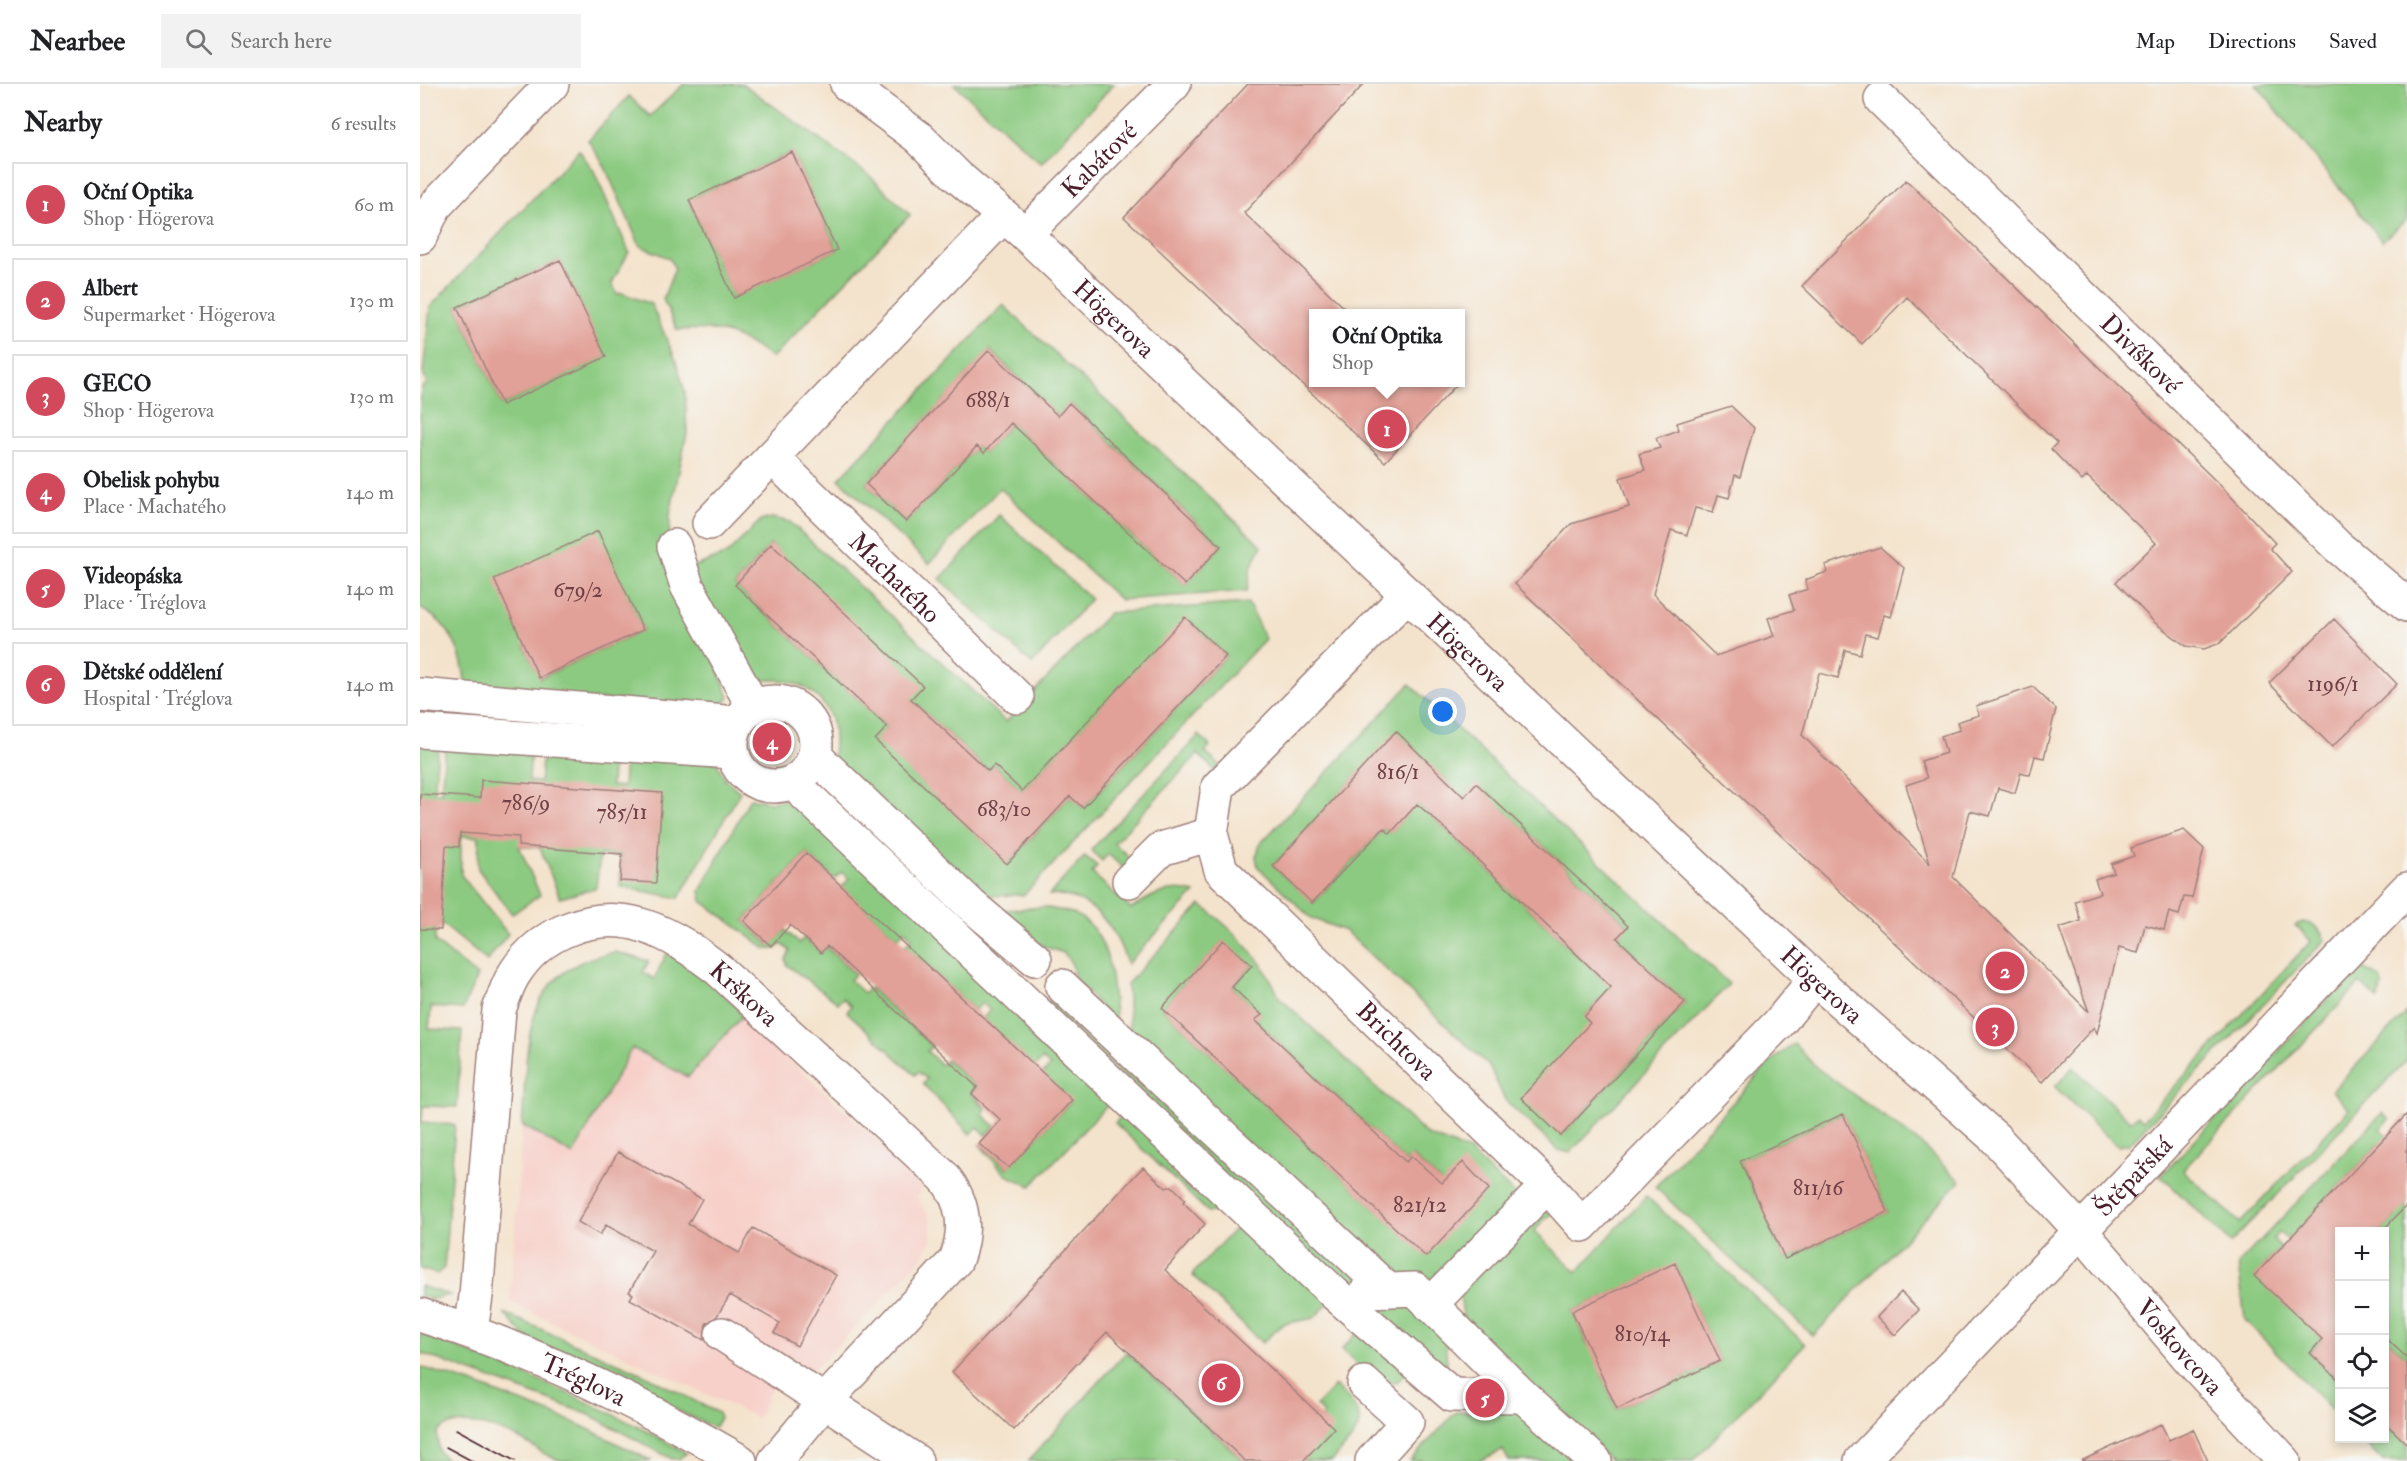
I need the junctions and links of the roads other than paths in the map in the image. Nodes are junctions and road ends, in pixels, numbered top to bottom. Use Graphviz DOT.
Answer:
graph roads {
  1 [pos="552,84"];
  2 [pos="847,84"];
  3 [pos="1174,84"];
  4 [pos="1881,99"];
  5 [pos="1014,225"];
  6 [pos="420,237"];
  7 [pos="772,456"];
  8 [pos="709,523"];
  9 [pos="674,546"];
  10 [pos="1406,596"];
  11 [pos="2407,605"];
  12 [pos="420,695"];
  13 [pos="1017,697"];
  14 [pos="740,727"];
  15 [pos="420,730"];
  16 [pos="815,756"];
  17 [pos="793,783"];
  18 [pos="1211,834"];
  19 [pos="1129,881"];
  20 [pos="2407,889"];
  21 [pos="1815,979"];
  22 [pos="1547,1185"];
  23 [pos="2079,1230"];
  24 [pos="1388,1290"];
  25 [pos="1335,1294"];
  26 [pos="1430,1305"];
  27 [pos="420,1315"];
  28 [pos="1455,1329"];
  29 [pos="471,1331"];
  30 [pos="722,1334"];
  31 [pos="1364,1383"];
  32 [pos="1452,1395"];
  33 [pos="1522,1396"];
  34 [pos="825,1401"];
  35 [pos="740,1461"];
  36 [pos="775,1461"];
  37 [pos="916,1461"];
  38 [pos="1372,1461"];
  39 [pos="1594,1461"];
  40 [pos="1861,1461"];
  41 [pos="2284,1461"];
  1 -- 6 [label="street"];
  2 -- 5 [label="street, Högerova"];
  3 -- 5 [label="street, Kabátové"];
  4 -- 11 [label="street, Divíškové"];
  5 -- 7 [label="street"];
  5 -- 10 [label="street, Högerova"];
  7 -- 8 [label="street"];
  7 -- 13 [label="street, Machatého"];
  9 -- 14 [label="street"];
  10 -- 18 [label="street, Brichtova"];
  10 -- 21 [label="street, Högerova"];
  12 -- 14 [label="street"];
  14 -- 15 [label="street"];
  14 -- 16 [label="street"];
  14 -- 17 [label="street"];
  16 -- 17 [label="street"];
  16 -- 24 [label="street"];
  17 -- 25 [label="street"];
  18 -- 19 [label="street"];
  18 -- 22 [label="street, Brichtova"];
  20 -- 23 [label="street, Štěpařská"];
  21 -- 22 [label="street, Brichtova"];
  21 -- 23 [label="street, Högerova"];
  22 -- 26 [label="street"];
  23 -- 40 [label="street, Štěpařská"];
  23 -- 41 [label="street, Voskovcova"];
  24 -- 25 [label="street"];
  24 -- 26 [label="street"];
  25 -- 32 [label="street"];
  26 -- 28 [label="street"];
  27 -- 29 [label="street, Tréglova"];
  28 -- 32 [label="street"];
  28 -- 33 [label="street"];
  29 -- 34 [label="street, Krškova"];
  29 -- 35 [label="street, Tréglova"];
  30 -- 34 [label="street"];
  31 -- 38 [label="street"];
  32 -- 33 [label="street"];
  33 -- 39 [label="street"];
  34 -- 36 [label="street, Krškova"];
  34 -- 37 [label="street"];
}
